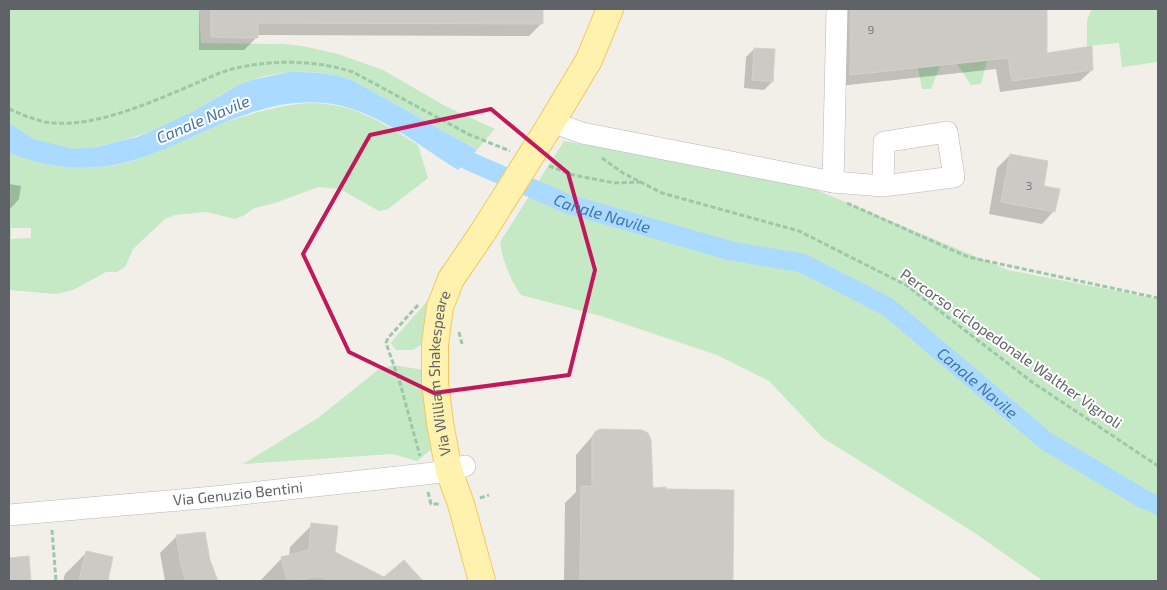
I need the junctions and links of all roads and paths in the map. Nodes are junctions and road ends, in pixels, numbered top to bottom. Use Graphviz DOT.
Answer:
graph roads {
  1 [pos="610,9"];
  2 [pos="837,9"];
  3 [pos="9,109"];
  4 [pos="550,126"];
  5 [pos="582,133"];
  6 [pos="519,154"];
  7 [pos="544,164"];
  8 [pos="643,182"];
  9 [pos="833,182"];
  10 [pos="883,186"];
  11 [pos="843,202"];
  12 [pos="1158,298"];
  13 [pos="388,338"];
  14 [pos="1158,466"];
  15 [pos="447,470"];
  16 [pos="431,504"];
  17 [pos="9,515"];
  18 [pos="52,530"];
  19 [pos="56,581"];
  20 [pos="482,581"];
  21 [pos="499,581"];
  1 -- 4 [label="main road"];
  2 -- 9 [label="street"];
  3 -- 6 [label="path"];
  4 -- 5 [label="street"];
  4 -- 15 [label="main road, Via William Shakespeare, bridge"];
  5 -- 8 [label="path, Percorso ciclopedonale Walther Vignoli"];
  5 -- 9 [label="street"];
  7 -- 8 [label="path"];
  8 -- 14 [label="path, Percorso ciclopedonale Walther Vignoli"];
  9 -- 10 [label="street"];
  11 -- 12 [label="path"];
  13 -- 15 [label="path"];
  15 -- 16 [label="path"];
  15 -- 17 [label="street, Via Genuzio Bentini"];
  15 -- 20 [label="main road, Via William Shakespeare"];
  15 -- 21 [label="main road, Via William Shakespeare"];
  18 -- 19 [label="path"];
}
